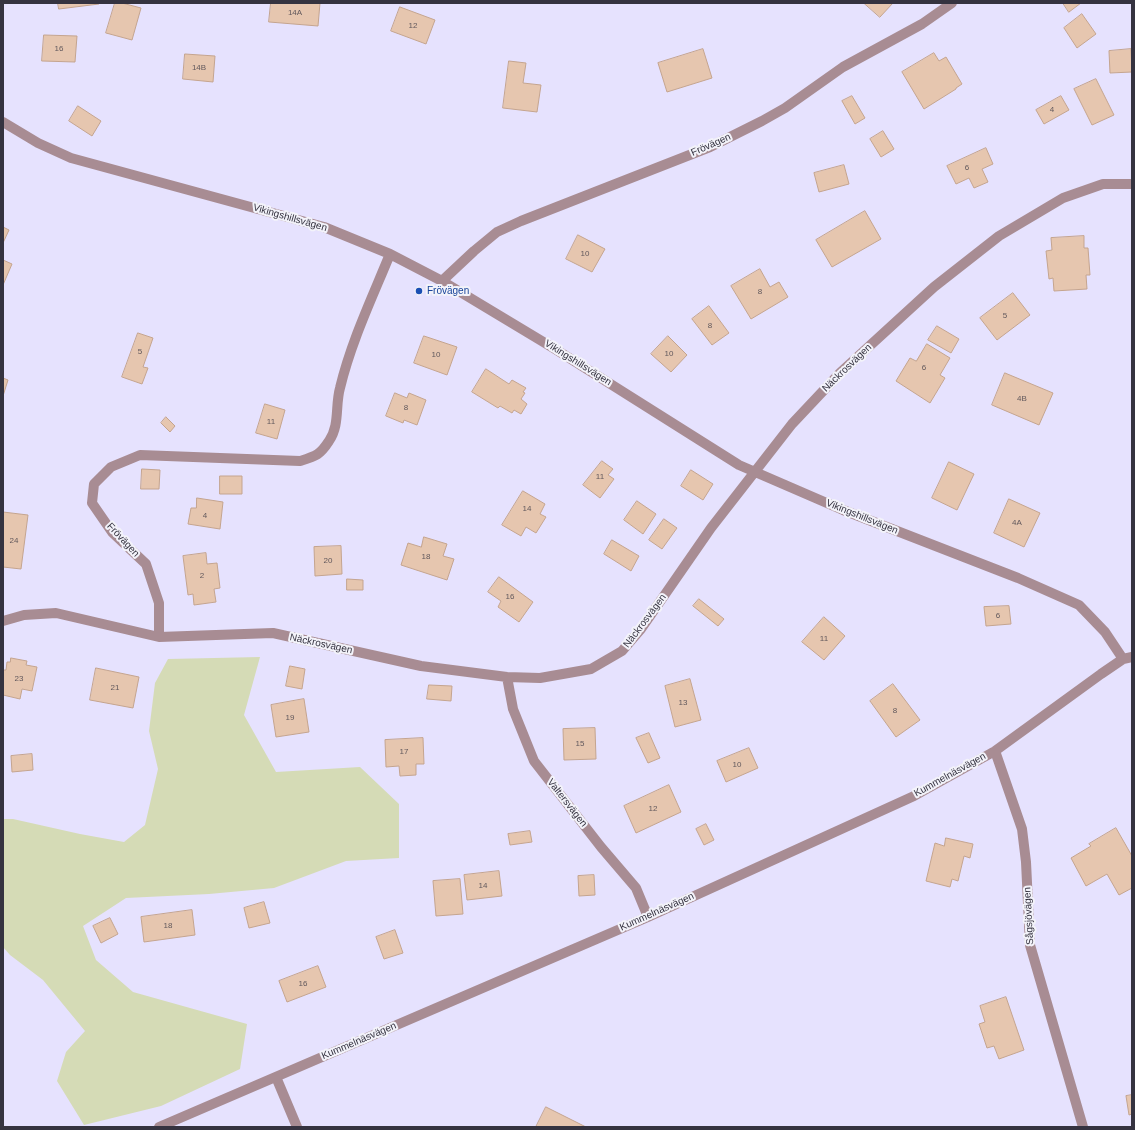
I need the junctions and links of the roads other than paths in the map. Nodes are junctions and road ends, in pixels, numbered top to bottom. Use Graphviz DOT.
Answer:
graph roads {
  1 [pos="952,3"];
  2 [pos="3,122"];
  3 [pos="1132,184"];
  4 [pos="390,254"];
  5 [pos="442,282"];
  6 [pos="756,472"];
  7 [pos="3,621"];
  8 [pos="158,637"];
  9 [pos="1128,658"];
  10 [pos="507,677"];
  11 [pos="995,751"];
  12 [pos="648,917"];
  13 [pos="276,1077"];
  14 [pos="159,1127"];
  15 [pos="297,1127"];
  16 [pos="1083,1127"];
  1 -- 5 [label="street, Frövägen"];
  2 -- 4 [label="street, Vikingshillsvägen"];
  3 -- 6 [label="street, Näckrosvägen"];
  4 -- 5 [label="street, Vikingshillsvägen"];
  4 -- 8 [label="street, Frövägen"];
  5 -- 6 [label="street, Vikingshillsvägen"];
  6 -- 9 [label="street, Vikingshillsvägen"];
  6 -- 10 [label="street, Näckrosvägen"];
  7 -- 8 [label="street, Näckrosvägen"];
  8 -- 10 [label="street, Näckrosvägen"];
  9 -- 11 [label="street, Kummelnäsvägen"];
  10 -- 12 [label="street, Valtersvägen"];
  11 -- 12 [label="street, Kummelnäsvägen"];
  11 -- 16 [label="street, Sågsjövägen"];
  12 -- 13 [label="street, Kummelnäsvägen"];
  13 -- 14 [label="street, Kummelnäsvägen"];
  13 -- 15 [label="street"];
}
